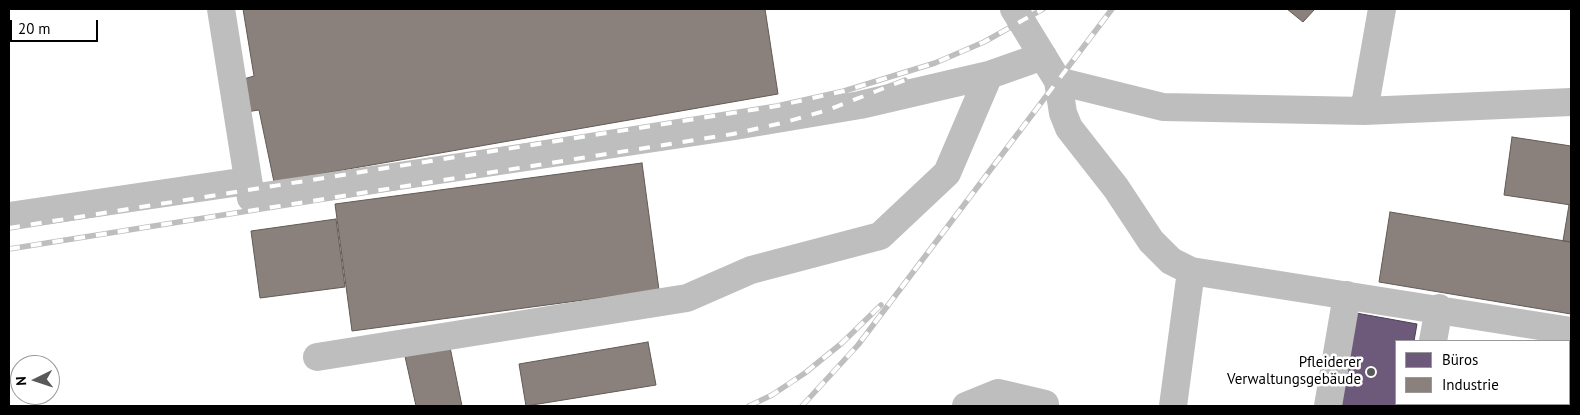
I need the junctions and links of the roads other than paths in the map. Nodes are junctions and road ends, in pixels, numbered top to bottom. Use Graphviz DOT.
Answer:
graph roads {
  1 [pos="222,9"];
  2 [pos="1014,9"];
  3 [pos="1382,9"];
  4 [pos="1043,56"];
  5 [pos="989,76"];
  6 [pos="1058,81"];
  7 [pos="1571,102"];
  8 [pos="1364,111"];
  9 [pos="247,181"];
  10 [pos="9,216"];
  11 [pos="1191,270"];
  12 [pos="1347,295"];
  13 [pos="1438,308"];
  14 [pos="1571,331"];
  15 [pos="1433,340"];
  16 [pos="317,357"];
  17 [pos="1045,404"];
  18 [pos="966,406"];
  19 [pos="1173,406"];
  20 [pos="1328,406"];
  1 -- 9 [label="lane"];
  2 -- 4 [label="lane"];
  3 -- 8 [label="lane"];
  4 -- 5 [label="lane"];
  4 -- 6 [label="lane"];
  5 -- 9 [label="lane"];
  5 -- 16 [label="lane"];
  6 -- 8 [label="lane"];
  6 -- 11 [label="lane"];
  7 -- 8 [label="lane"];
  9 -- 10 [label="lane"];
  11 -- 12 [label="lane"];
  11 -- 19 [label="lane"];
  12 -- 13 [label="lane"];
  12 -- 20 [label="lane"];
  13 -- 14 [label="lane"];
  13 -- 15 [label="lane"];
  17 -- 18 [label="lane"];
}
